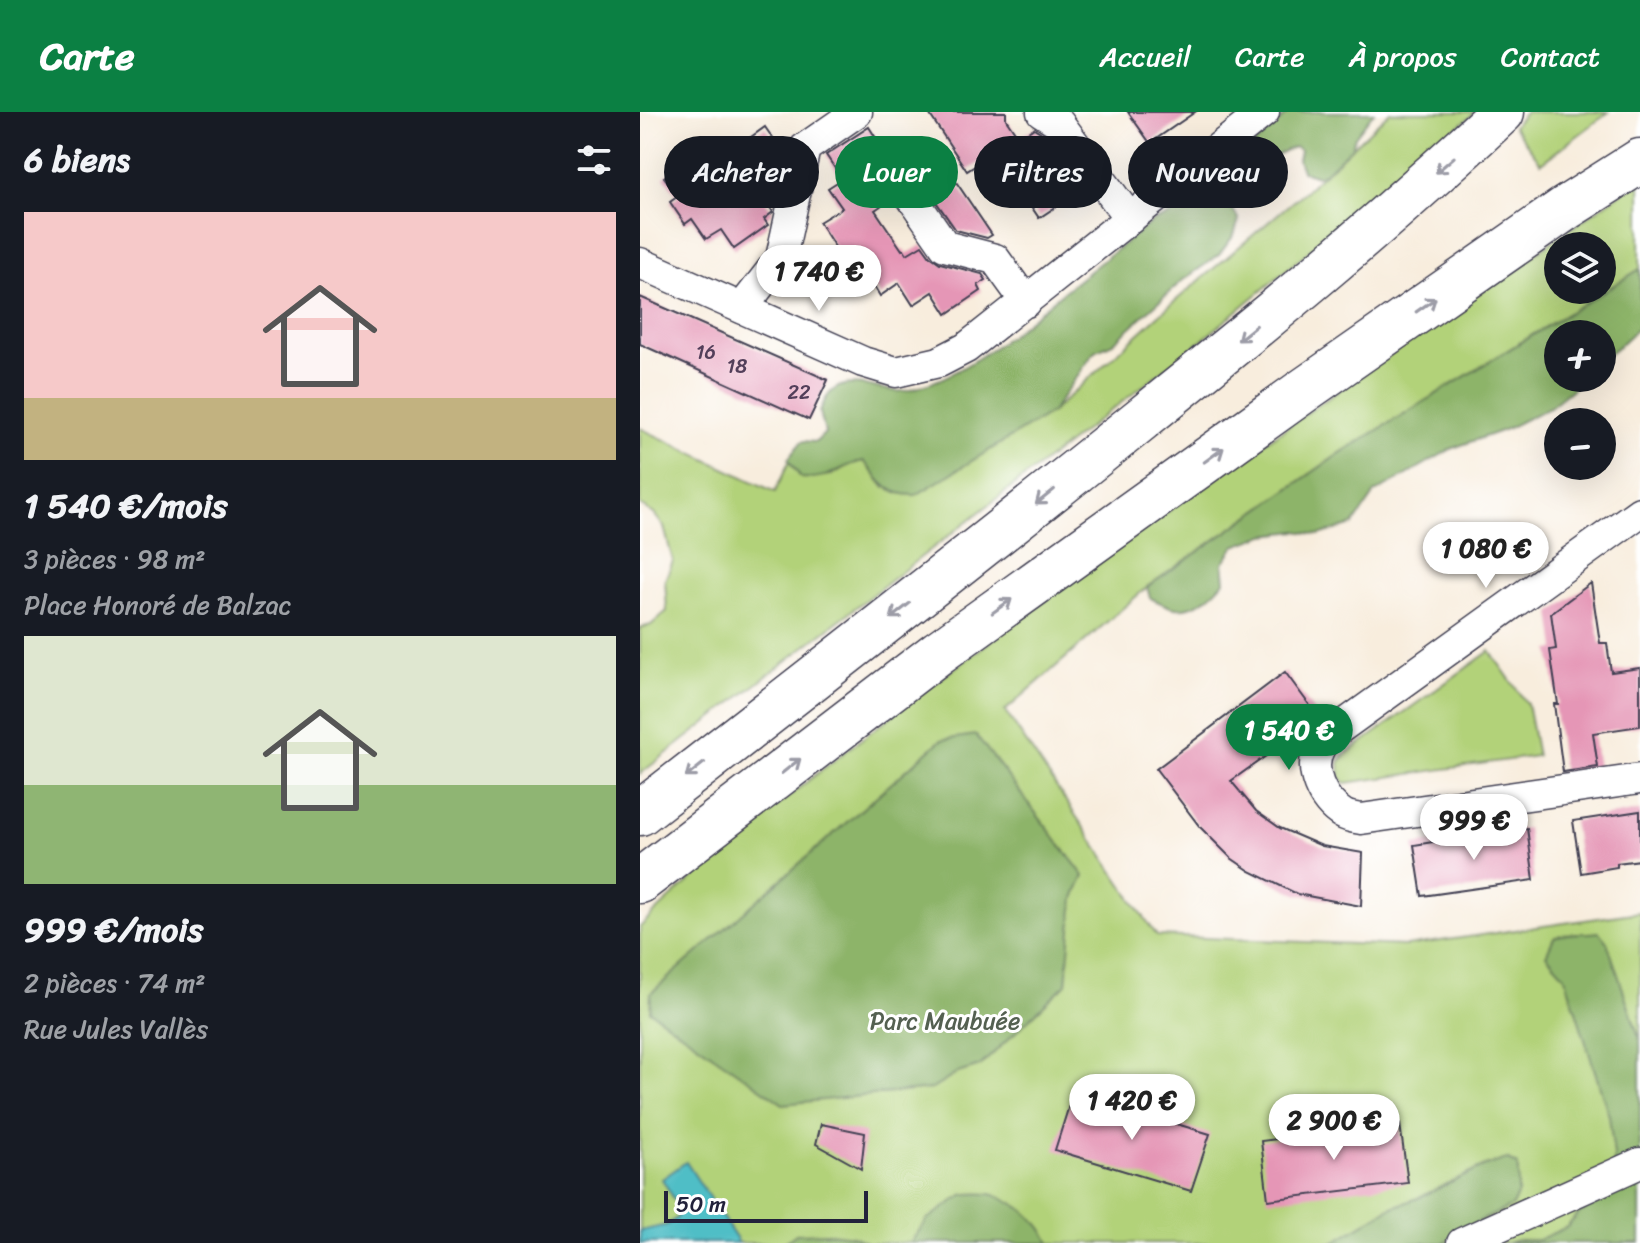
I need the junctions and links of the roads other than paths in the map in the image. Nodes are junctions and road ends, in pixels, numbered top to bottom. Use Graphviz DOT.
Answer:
graph roads {
  1 [pos="857,112"];
  2 [pos="1042,112"];
  3 [pos="1264,112"];
  4 [pos="1502,112"];
  5 [pos="1227,124"];
  6 [pos="1640,161"];
  7 [pos="919,208"];
  8 [pos="1130,219"];
  9 [pos="640,263"];
  10 [pos="1026,302"];
  11 [pos="742,308"];
  12 [pos="1640,512"];
  13 [pos="1640,779"];
  14 [pos="640,813"];
  15 [pos="640,881"];
  16 [pos="1640,1163"];
  17 [pos="1462,1243"];
  1 -- 11 [label="street"];
  2 -- 8 [label="street"];
  3 -- 5 [label="street"];
  4 -- 14 [label="highway, one-way"];
  5 -- 8 [label="street"];
  15 -- 6 [label="highway, one-way"];
  7 -- 10 [label="street"];
  8 -- 10 [label="street"];
  9 -- 11 [label="street"];
  10 -- 11 [label="street"];
  12 -- 13 [label="street"];
  16 -- 17 [label="street"];
}
